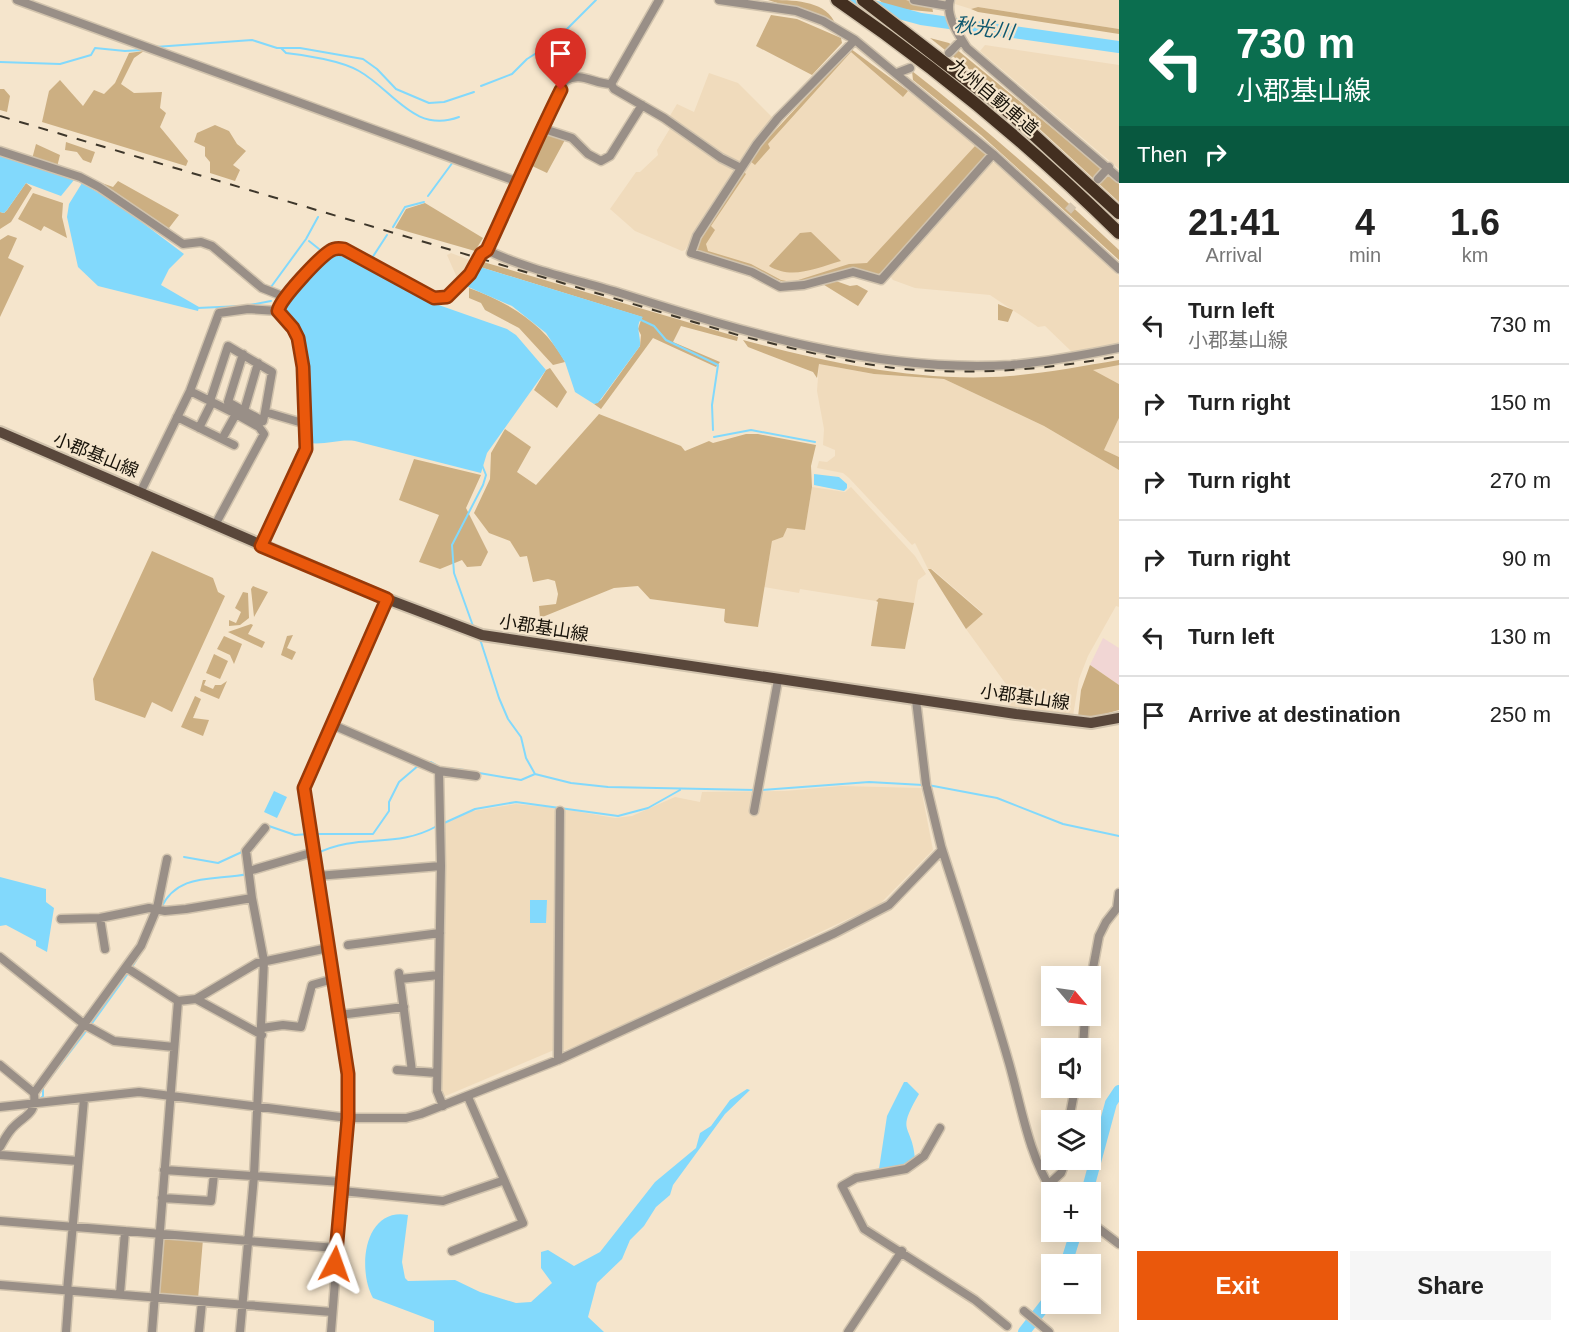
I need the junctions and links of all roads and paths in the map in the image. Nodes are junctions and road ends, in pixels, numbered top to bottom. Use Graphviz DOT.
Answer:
graph roads {
  1 [pos="17,0"];
  2 [pos="659,0"];
  3 [pos="720,0"];
  4 [pos="837,0"];
  5 [pos="862,0"];
  6 [pos="914,0"];
  7 [pos="949,5"];
  8 [pos="855,40"];
  9 [pos="962,40"];
  10 [pos="949,53"];
  11 [pos="910,68"];
  12 [pos="897,73"];
  13 [pos="611,84"];
  14 [pos="642,105"];
  15 [pos="542,128"];
  16 [pos="0,151"];
  17 [pos="993,154"];
  18 [pos="1108,167"];
  19 [pos="741,168"];
  20 [pos="1119,178"];
  21 [pos="1098,179"];
  22 [pos="518,182"];
  23 [pos="1119,213"];
  24 [pos="1119,233"];
  25 [pos="487,250"];
  26 [pos="1119,268"];
  27 [pos="285,297"];
  28 [pos="278,311"];
  29 [pos="1119,348"];
  30 [pos="243,354"];
  31 [pos="258,363"];
  32 [pos="190,391"];
  33 [pos="211,401"];
  34 [pos="238,411"];
  35 [pos="265,412"];
  36 [pos="177,417"];
  37 [pos="306,424"];
  38 [pos="199,428"];
  39 [pos="0,432"];
  40 [pos="222,439"];
  41 [pos="234,445"];
  42 [pos="141,491"];
  43 [pos="215,525"];
  44 [pos="261,546"];
  45 [pos="387,599"];
  46 [pos="778,680"];
  47 [pos="916,700"];
  48 [pos="1119,718"];
  49 [pos="333,725"];
  50 [pos="439,771"];
  51 [pos="476,776"];
  52 [pos="560,811"];
  53 [pos="754,811"];
  54 [pos="265,828"];
  55 [pos="938,837"];
  56 [pos="314,852"];
  57 [pos="167,859"];
  58 [pos="441,866"];
  59 [pos="249,871"];
  60 [pos="317,876"];
  61 [pos="1119,893"];
  62 [pos="252,898"];
  63 [pos="157,908"];
  64 [pos="100,918"];
  65 [pos="61,919"];
  66 [pos="440,933"];
  67 [pos="348,945"];
  68 [pos="105,948"];
  69 [pos="328,948"];
  70 [pos="0,957"];
  71 [pos="264,961"];
  72 [pos="1094,966"];
  73 [pos="127,968"];
  74 [pos="439,975"];
  75 [pos="333,978"];
  76 [pos="196,999"];
  77 [pos="178,1001"];
  78 [pos="404,1007"];
  79 [pos="339,1015"];
  80 [pos="85,1025"];
  81 [pos="262,1032"];
  82 [pos="174,1047"];
  83 [pos="558,1060"];
  84 [pos="0,1065"];
  85 [pos="397,1070"];
  86 [pos="412,1071"];
  87 [pos="437,1073"];
  88 [pos="34,1093"];
  89 [pos="169,1096"];
  90 [pos="468,1096"];
  91 [pos="84,1099"];
  92 [pos="35,1103"];
  93 [pos="443,1106"];
  94 [pos="0,1107"];
  95 [pos="258,1108"];
  96 [pos="348,1118"];
  97 [pos="940,1128"];
  98 [pos="0,1148"];
  99 [pos="0,1155"];
  100 [pos="78,1161"];
  101 [pos="165,1170"];
  102 [pos="214,1174"];
  103 [pos="254,1176"];
  104 [pos="502,1181"];
  105 [pos="1048,1182"];
  106 [pos="342,1186"];
  107 [pos="162,1197"];
  108 [pos="0,1221"];
  109 [pos="73,1226"];
  110 [pos="1101,1230"];
  111 [pos="126,1231"];
  112 [pos="160,1233"];
  113 [pos="246,1241"];
  114 [pos="1119,1244"];
  115 [pos="336,1248"];
  116 [pos="452,1251"];
  117 [pos="902,1251"];
  118 [pos="0,1285"];
  119 [pos="68,1291"];
  120 [pos="120,1294"];
  121 [pos="155,1297"];
  122 [pos="202,1302"];
  123 [pos="242,1305"];
  124 [pos="1024,1311"];
  125 [pos="332,1312"];
  126 [pos="1007,1326"];
  127 [pos="66,1332"];
  128 [pos="152,1332"];
  129 [pos="199,1332"];
  130 [pos="240,1332"];
  131 [pos="331,1332"];
  132 [pos="848,1332"];
  133 [pos="1049,1332"];
  1 -- 22 [label="street"];
  2 -- 13 [label="street"];
  3 -- 8 [label="street"];
  4 -- 24 [label="highway, 九州自動車道"];
  5 -- 23 [label="highway, 九州自動車道"];
  6 -- 7 [label="street"];
  7 -- 9 [label="street"];
  8 -- 12 [label="street"];
  8 -- 19 [label="street"];
  9 -- 10 [label="street"];
  9 -- 18 [label="street"];
  11 -- 12 [label="street"];
  12 -- 17 [label="street"];
  13 -- 14 [label="street"];
  13 -- 15 [label="street"];
  14 -- 15 [label="street"];
  14 -- 19 [label="street"];
  15 -- 22 [label="street"];
  16 -- 27 [label="street"];
  17 -- 19 [label="street"];
  17 -- 26 [label="street"];
  18 -- 20 [label="street"];
  18 -- 21 [label="street"];
  22 -- 25 [label="street"];
  25 -- 27 [label="street"];
  25 -- 29 [label="street"];
  27 -- 28 [label="street"];
  28 -- 32 [label="street"];
  28 -- 37 [label="street"];
  30 -- 31 [label="street"];
  30 -- 33 [label="street"];
  30 -- 34 [label="street"];
  31 -- 34 [label="street"];
  31 -- 35 [label="street"];
  32 -- 33 [label="street"];
  32 -- 36 [label="street"];
  33 -- 34 [label="street"];
  33 -- 38 [label="street"];
  34 -- 35 [label="street"];
  34 -- 40 [label="street"];
  34 -- 43 [label="street"];
  35 -- 37 [label="street"];
  36 -- 38 [label="street"];
  36 -- 42 [label="street"];
  37 -- 44 [label="street"];
  38 -- 40 [label="street"];
  39 -- 42 [label="main road, 小郡基山線"];
  40 -- 41 [label="street"];
  42 -- 43 [label="main road, 小郡基山線"];
  43 -- 44 [label="main road, 小郡基山線"];
  44 -- 45 [label="main road, 小郡基山線"];
  45 -- 46 [label="main road, 小郡基山線"];
  45 -- 49 [label="street"];
  46 -- 47 [label="main road, 小郡基山線"];
  46 -- 53 [label="street"];
  47 -- 48 [label="main road, 小郡基山線"];
  47 -- 55 [label="street"];
  49 -- 50 [label="street"];
  49 -- 56 [label="street"];
  50 -- 51 [label="street"];
  50 -- 58 [label="street"];
  52 -- 83 [label="street"];
  54 -- 59 [label="street"];
  55 -- 83 [label="street"];
  55 -- 105 [label="street"];
  56 -- 59 [label="street"];
  56 -- 60 [label="street"];
  57 -- 63 [label="street"];
  58 -- 60 [label="street"];
  58 -- 66 [label="street"];
  59 -- 62 [label="street"];
  60 -- 69 [label="street"];
  61 -- 72 [label="street"];
  62 -- 63 [label="street"];
  62 -- 71 [label="street"];
  63 -- 64 [label="street"];
  63 -- 73 [label="street"];
  64 -- 65 [label="street"];
  64 -- 68 [label="street"];
  66 -- 67 [label="street"];
  66 -- 74 [label="street"];
  69 -- 71 [label="street"];
  69 -- 75 [label="street"];
  70 -- 80 [label="street"];
  71 -- 76 [label="street"];
  71 -- 81 [label="street"];
  73 -- 77 [label="street"];
  73 -- 80 [label="street"];
  74 -- 78 [label="street"];
  74 -- 87 [label="street"];
  75 -- 79 [label="street"];
  75 -- 81 [label="street"];
  76 -- 77 [label="street"];
  76 -- 81 [label="street"];
  77 -- 82 [label="street"];
  78 -- 79 [label="street"];
  78 -- 86 [label="street"];
  79 -- 96 [label="street"];
  80 -- 82 [label="street"];
  80 -- 88 [label="street"];
  81 -- 95 [label="street"];
  82 -- 89 [label="street"];
  83 -- 90 [label="street"];
  84 -- 88 [label="street"];
  85 -- 86 [label="street"];
  86 -- 87 [label="street"];
  87 -- 93 [label="street"];
  88 -- 92 [label="street"];
  89 -- 91 [label="street"];
  89 -- 95 [label="street"];
  89 -- 101 [label="street"];
  90 -- 93 [label="street"];
  90 -- 104 [label="street"];
  91 -- 92 [label="street"];
  91 -- 100 [label="street"];
  92 -- 94 [label="street"];
  92 -- 98 [label="street"];
  93 -- 96 [label="street"];
  95 -- 96 [label="street"];
  95 -- 103 [label="street"];
  96 -- 106 [label="street"];
  97 -- 117 [label="street"];
  99 -- 100 [label="street"];
  100 -- 109 [label="street"];
  101 -- 102 [label="street"];
  101 -- 107 [label="street"];
  102 -- 103 [label="street"];
  102 -- 107 [label="street"];
  103 -- 106 [label="street"];
  103 -- 113 [label="street"];
  104 -- 106 [label="street"];
  104 -- 116 [label="street"];
  106 -- 115 [label="street"];
  107 -- 112 [label="street"];
  108 -- 109 [label="street"];
  109 -- 111 [label="street"];
  109 -- 119 [label="street"];
  110 -- 114 [label="street"];
  111 -- 112 [label="street"];
  111 -- 120 [label="street"];
  112 -- 113 [label="street"];
  112 -- 121 [label="street"];
  113 -- 115 [label="street"];
  113 -- 123 [label="street"];
  115 -- 125 [label="street"];
  117 -- 126 [label="street"];
  117 -- 132 [label="street"];
  118 -- 119 [label="street"];
  119 -- 120 [label="street"];
  119 -- 127 [label="street"];
  120 -- 121 [label="street"];
  121 -- 122 [label="street"];
  121 -- 128 [label="street"];
  122 -- 123 [label="street"];
  122 -- 129 [label="street"];
  123 -- 125 [label="street"];
  123 -- 130 [label="street"];
  124 -- 133 [label="street"];
  125 -- 131 [label="street"];
}
